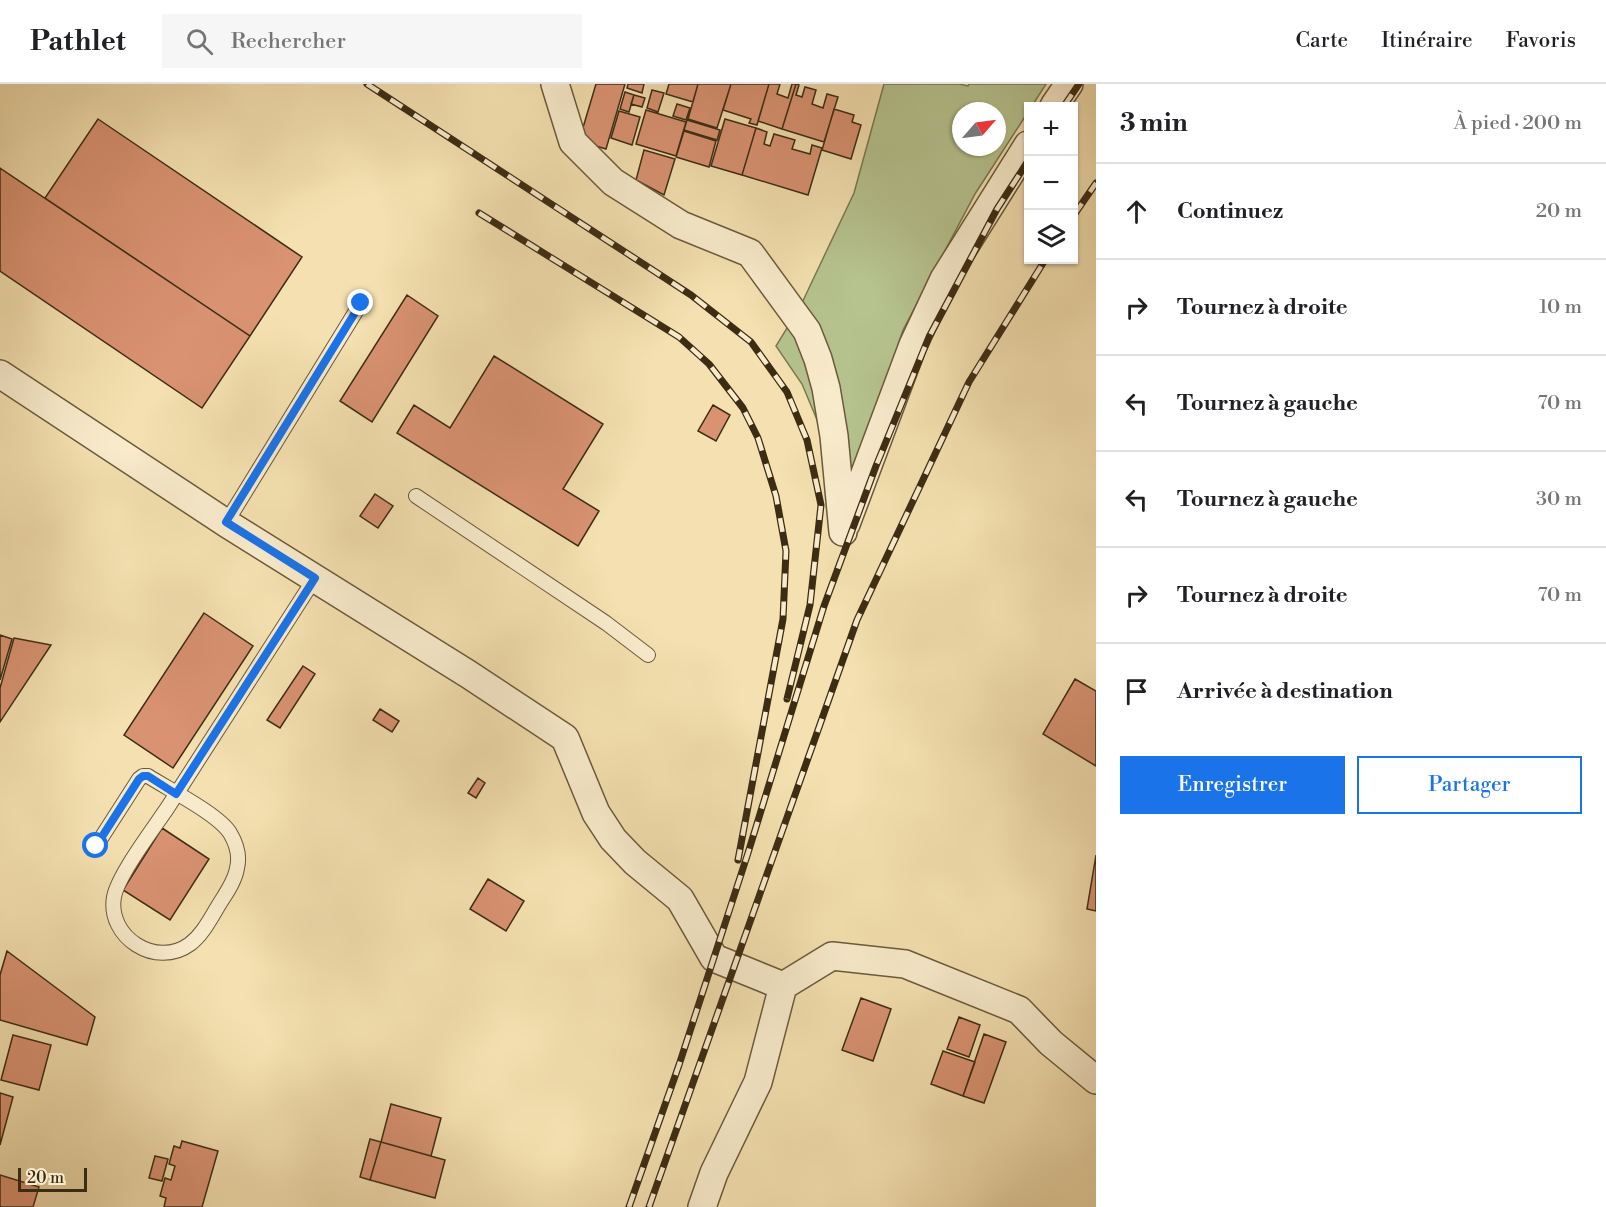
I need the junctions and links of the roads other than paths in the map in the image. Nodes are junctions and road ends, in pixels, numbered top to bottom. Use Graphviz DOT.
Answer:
graph roads {
  1 [pos="555,84"];
  2 [pos="1069,84"];
  3 [pos="1057,102"];
  4 [pos="1024,153"];
  5 [pos="361,303"];
  6 [pos="0,374"];
  7 [pos="416,496"];
  8 [pos="226,522"];
  9 [pos="315,578"];
  10 [pos="648,655"];
  11 [pos="176,794"];
  12 [pos="96,846"];
  13 [pos="783,986"];
  14 [pos="1096,1080"];
  15 [pos="702,1207"];
  1 -- 4 [label="street"];
  2 -- 3 [label="street"];
  5 -- 8 [label="lane"];
  6 -- 8 [label="street"];
  7 -- 10 [label="lane"];
  8 -- 9 [label="street"];
  9 -- 11 [label="lane"];
  9 -- 13 [label="street"];
  11 -- 11 [label="lane"];
  11 -- 12 [label="lane"];
  13 -- 14 [label="street"];
  13 -- 15 [label="street"];
}
